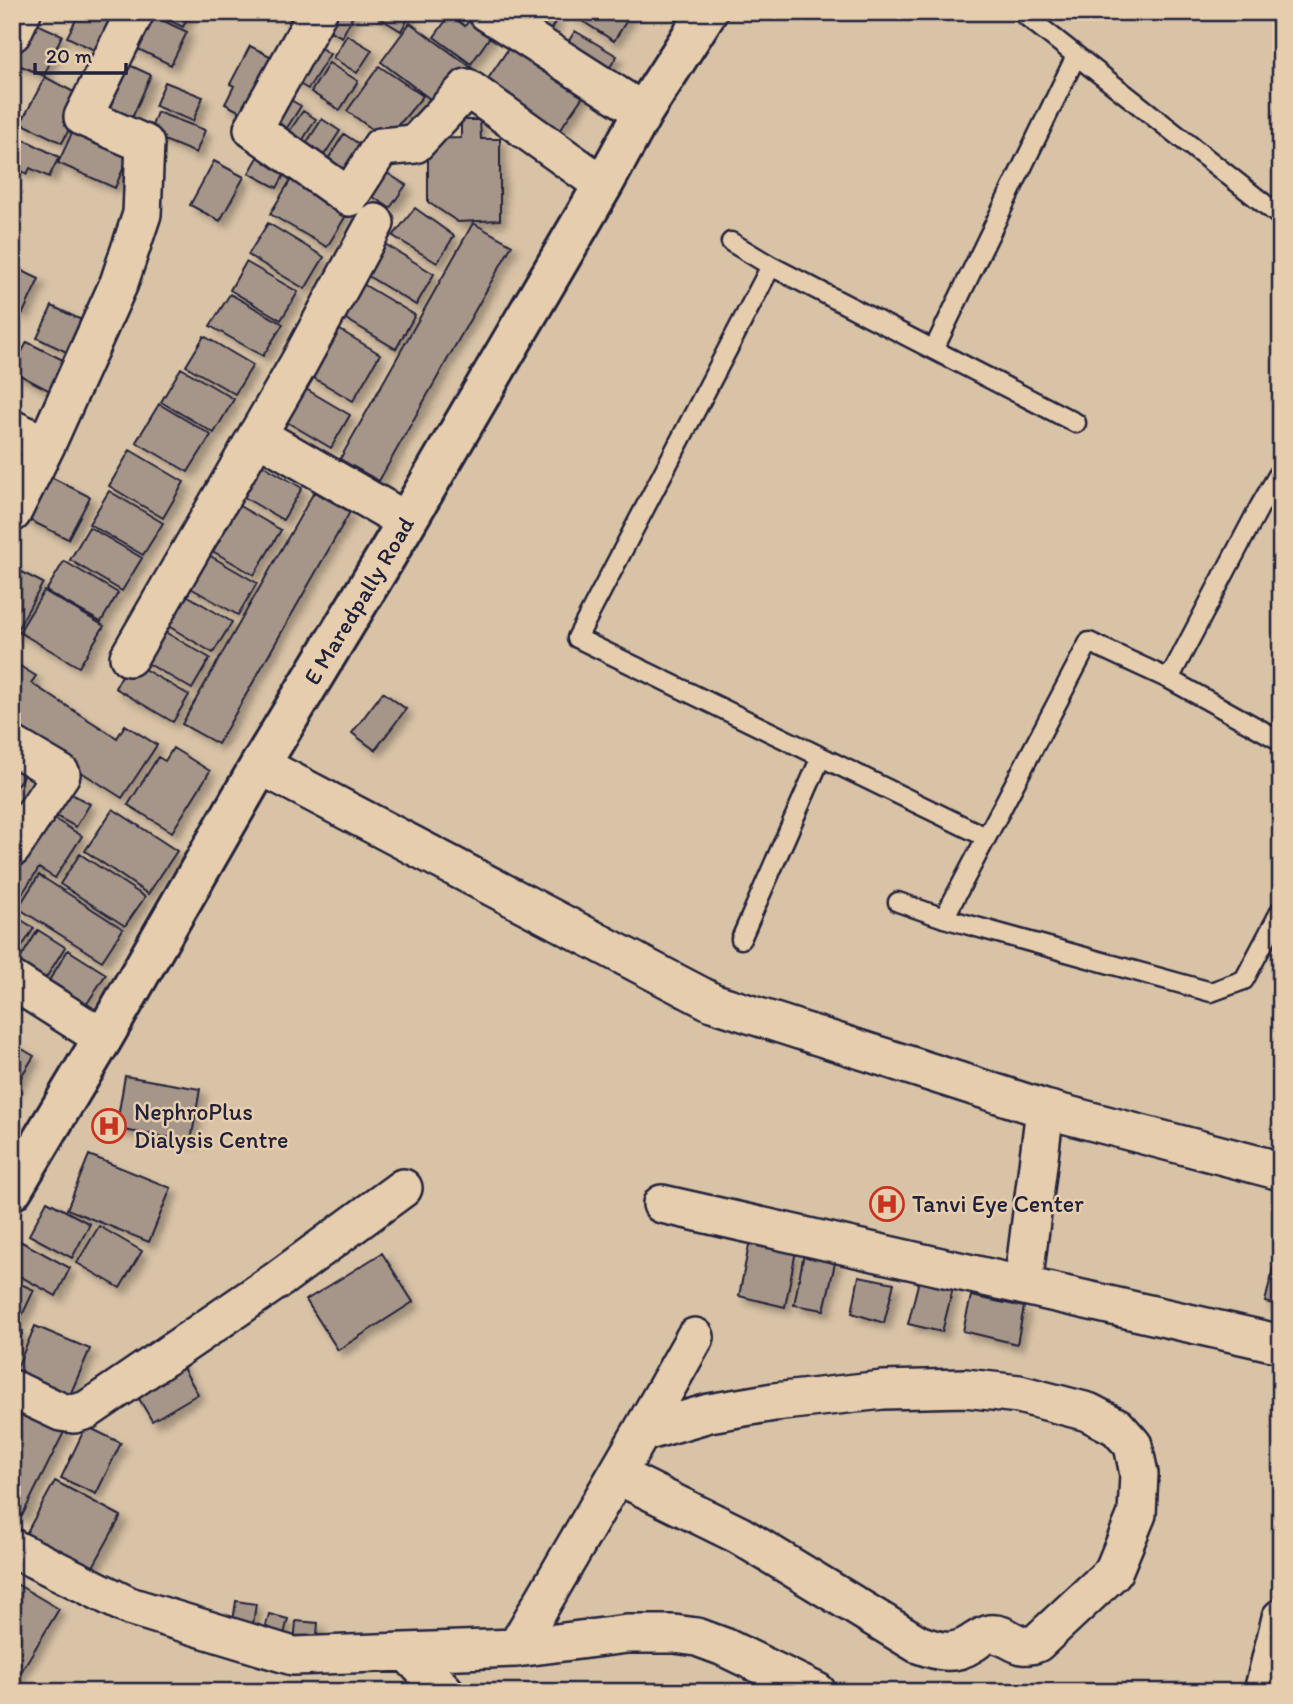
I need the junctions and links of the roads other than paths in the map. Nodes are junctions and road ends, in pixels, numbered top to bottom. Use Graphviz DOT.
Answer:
graph roads {
  1 [pos="22,12"];
  2 [pos="135,12"];
  3 [pos="318,12"];
  4 [pos="487,12"];
  5 [pos="707,12"];
  6 [pos="1021,12"];
  7 [pos="12,33"];
  8 [pos="1076,56"];
  9 [pos="643,112"];
  10 [pos="603,185"];
  11 [pos="1281,217"];
  12 [pos="375,223"];
  13 [pos="731,242"];
  14 [pos="771,266"];
  15 [pos="934,349"];
  16 [pos="1076,423"];
  17 [pos="12,429"];
  18 [pos="257,435"];
  19 [pos="46,445"];
  20 [pos="1281,470"];
  21 [pos="12,513"];
  22 [pos="406,522"];
  23 [pos="129,657"];
  24 [pos="1169,680"];
  25 [pos="1281,741"];
  26 [pos="12,745"];
  27 [pos="821,757"];
  28 [pos="260,765"];
  29 [pos="986,837"];
  30 [pos="12,848"];
  31 [pos="898,902"];
  32 [pos="1281,910"];
  33 [pos="944,918"];
  34 [pos="741,939"];
  35 [pos="12,980"];
  36 [pos="103,1038"];
  37 [pos="1045,1109"];
  38 [pos="1281,1171"];
  39 [pos="403,1188"];
  40 [pos="12,1190"];
  41 [pos="662,1204"];
  42 [pos="1023,1285"];
  43 [pos="695,1337"];
  44 [pos="1281,1344"];
  45 [pos="12,1388"];
  46 [pos="641,1433"];
  47 [pos="617,1475"];
  48 [pos="12,1548"];
  49 [pos="1281,1618"];
  50 [pos="516,1648"];
  51 [pos="407,1652"];
  52 [pos="445,1692"];
  53 [pos="817,1692"];
  54 [pos="1263,1692"];
  1 -- 7 [label="street"];
  2 -- 19 [label="street"];
  3 -- 10 [label="street"];
  4 -- 9 [label="street"];
  5 -- 9 [label="main road, E Maredpally Road"];
  6 -- 8 [label="lane"];
  8 -- 11 [label="lane"];
  8 -- 15 [label="lane"];
  9 -- 10 [label="main road, E Maredpally Road"];
  10 -- 22 [label="main road, E Maredpally Road"];
  12 -- 18 [label="street"];
  13 -- 14 [label="lane"];
  14 -- 15 [label="lane"];
  14 -- 27 [label="lane"];
  15 -- 16 [label="lane"];
  17 -- 19 [label="street"];
  18 -- 22 [label="street"];
  18 -- 23 [label="street"];
  19 -- 21 [label="street"];
  20 -- 24 [label="lane"];
  22 -- 28 [label="main road, E Maredpally Road"];
  24 -- 25 [label="lane"];
  24 -- 29 [label="lane"];
  26 -- 30 [label="street"];
  27 -- 29 [label="lane"];
  27 -- 34 [label="lane"];
  28 -- 36 [label="main road, E Maredpally Road"];
  28 -- 37 [label="street"];
  29 -- 33 [label="lane"];
  31 -- 33 [label="lane"];
  32 -- 33 [label="lane"];
  35 -- 36 [label="street"];
  36 -- 40 [label="main road, E Maredpally Road"];
  37 -- 38 [label="street"];
  37 -- 42 [label="street"];
  39 -- 45 [label="street"];
  41 -- 42 [label="street"];
  42 -- 44 [label="street"];
  43 -- 46 [label="street"];
  46 -- 47 [label="street"];
  46 -- 47 [label="street"];
  47 -- 50 [label="street"];
  48 -- 51 [label="street"];
  49 -- 54 [label="street"];
  50 -- 51 [label="street"];
  50 -- 53 [label="street"];
  51 -- 52 [label="street"];
}
